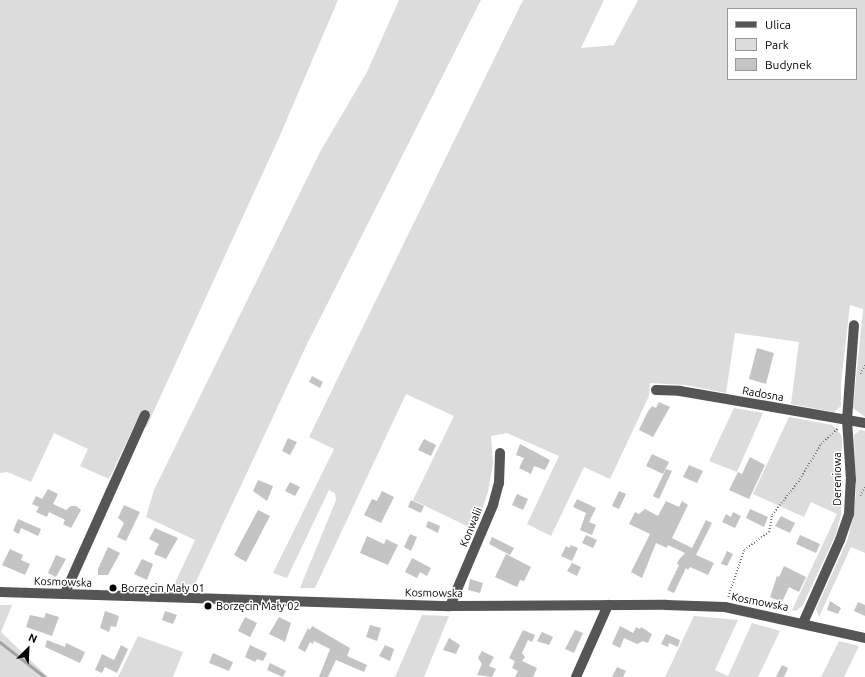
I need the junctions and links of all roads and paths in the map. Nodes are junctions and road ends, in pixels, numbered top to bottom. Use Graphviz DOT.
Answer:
graph roads {
  1 [pos="854,325"];
  2 [pos="656,390"];
  3 [pos="144,415"];
  4 [pos="848,420"];
  5 [pos="865,423"];
  6 [pos="500,453"];
  7 [pos="0,592"];
  8 [pos="65,593"];
  9 [pos="608,605"];
  10 [pos="450,606"];
  11 [pos="725,607"];
  12 [pos="804,623"];
  13 [pos="865,638"];
  14 [pos="576,677"];
  1 -- 4 [label="street, Dereniowa"];
  2 -- 4 [label="street, Radosna"];
  3 -- 8 [label="street"];
  4 -- 5 [label="street, Radosna"];
  4 -- 11 [label="path"];
  4 -- 12 [label="street, Dereniowa"];
  6 -- 10 [label="street, Konwalii"];
  7 -- 8 [label="street, Kosmowska"];
  8 -- 10 [label="street, Kosmowska"];
  9 -- 10 [label="street, Kosmowska"];
  9 -- 11 [label="street, Kosmowska"];
  9 -- 14 [label="street"];
  11 -- 12 [label="street, Kosmowska"];
  12 -- 13 [label="street, Kosmowska"];
}
